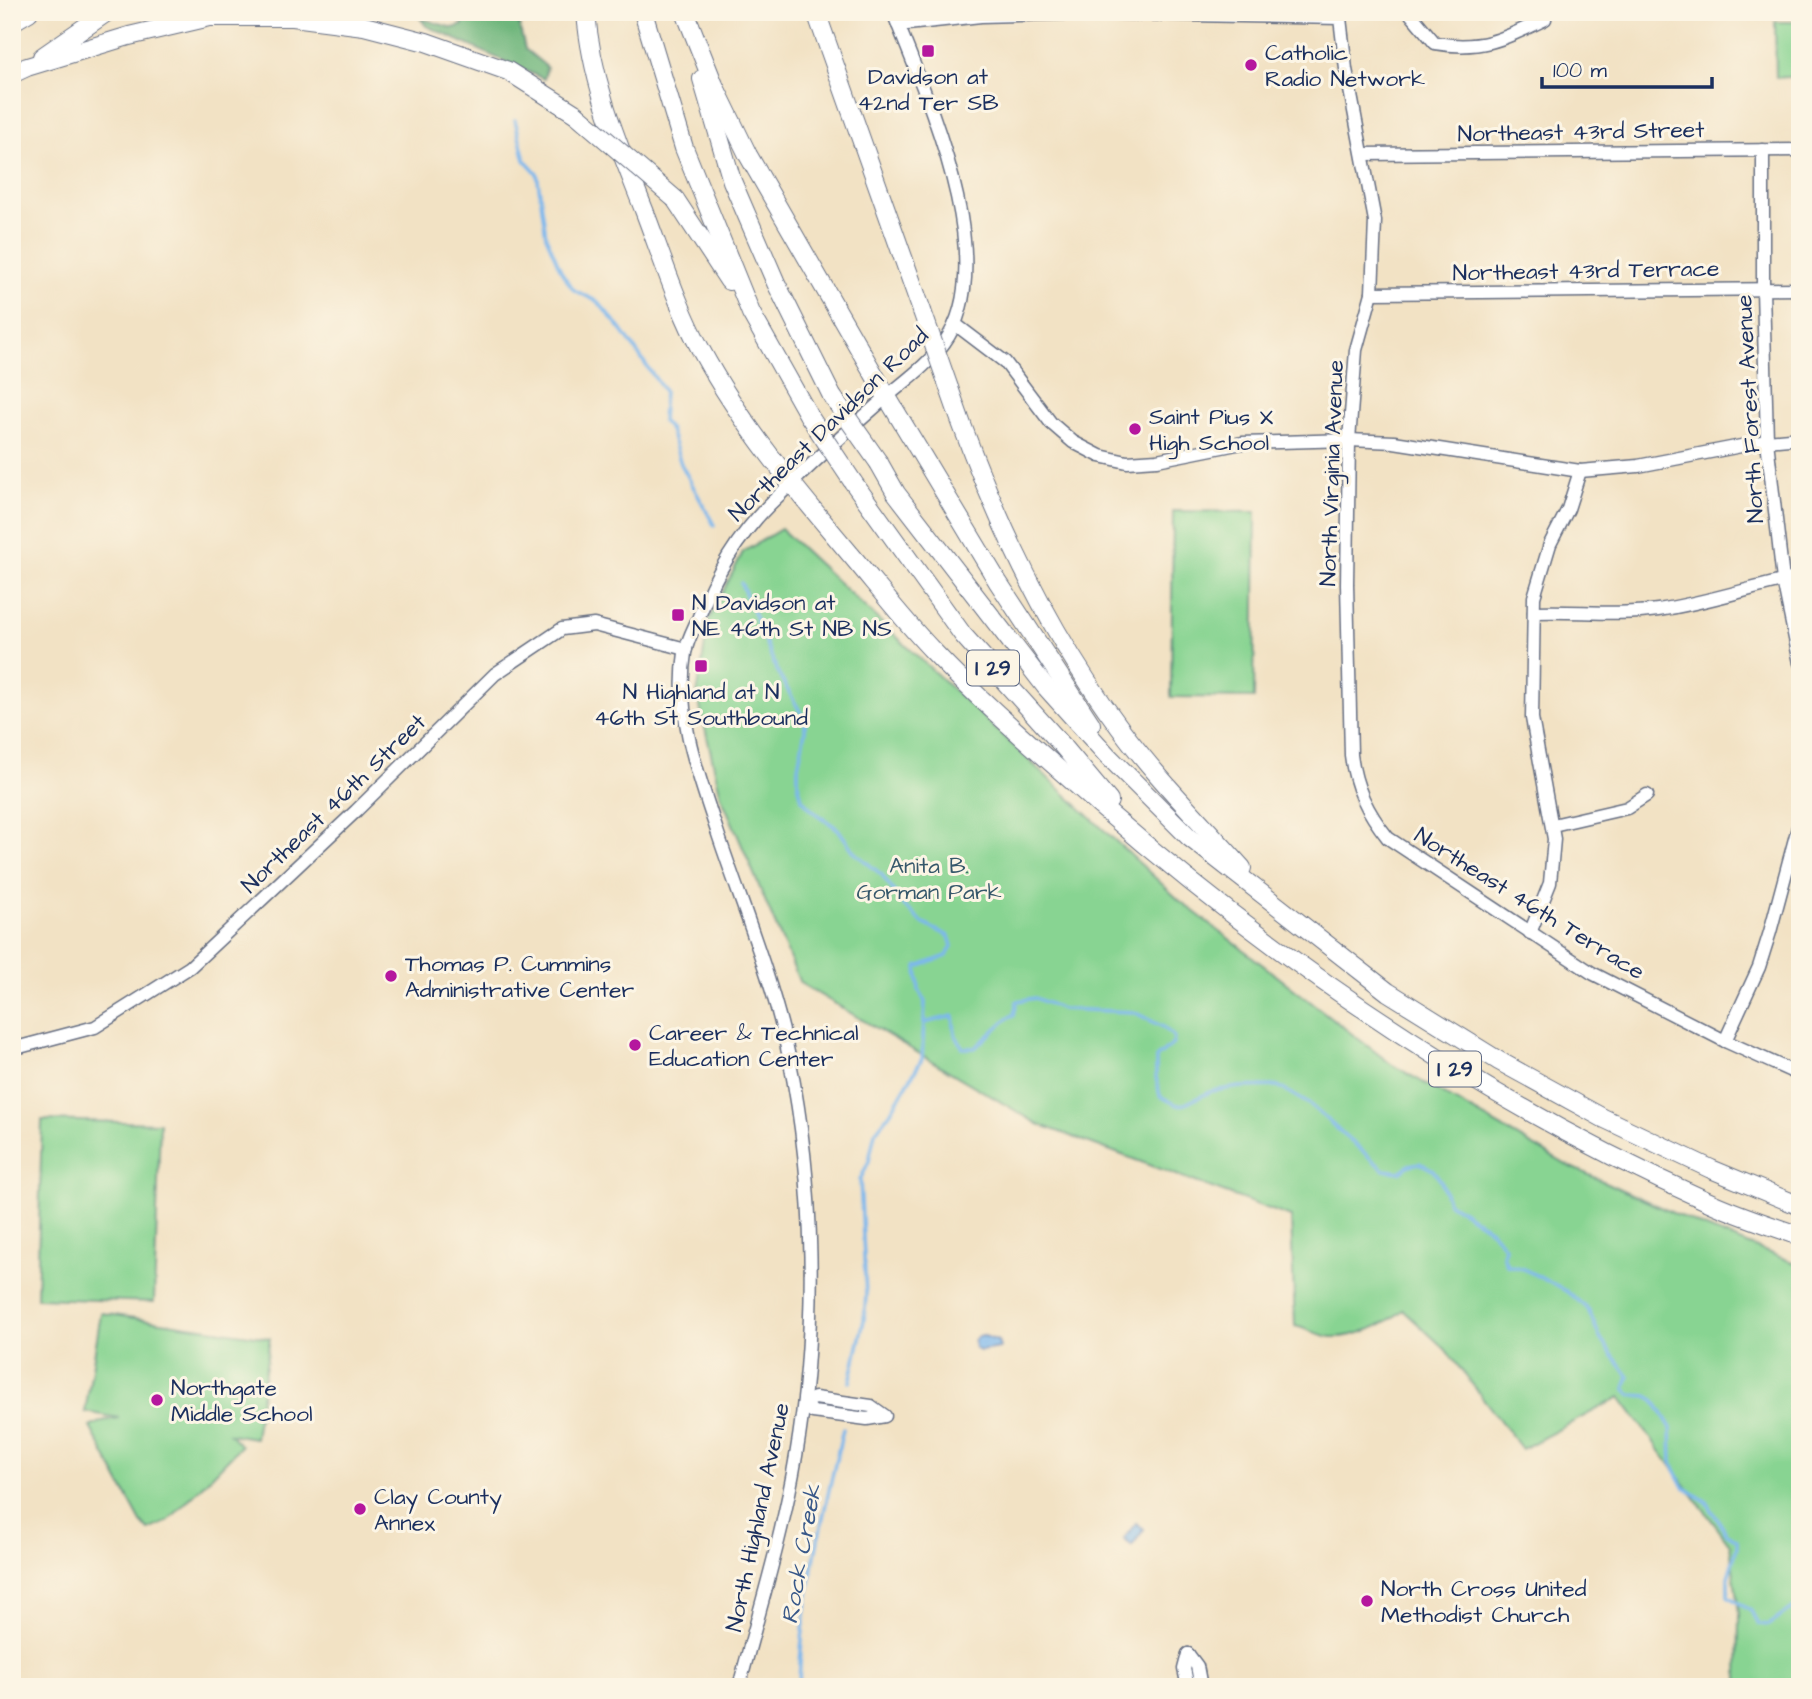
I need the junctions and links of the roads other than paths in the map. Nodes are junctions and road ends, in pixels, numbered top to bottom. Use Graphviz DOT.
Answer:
graph roads {
  1 [pos="29,12"];
  2 [pos="107,12"];
  3 [pos="586,12"];
  4 [pos="643,12"];
  5 [pos="684,12"];
  6 [pos="816,12"];
  7 [pos="893,12"];
  8 [pos="1409,12"];
  9 [pos="1541,12"];
  10 [pos="12,22"];
  11 [pos="898,25"];
  12 [pos="20,70"];
  13 [pos="1763,150"];
  14 [pos="1800,150"];
  15 [pos="1363,154"];
  16 [pos="1763,289"];
  17 [pos="1800,289"];
  18 [pos="1372,293"];
  19 [pos="751,313"];
  20 [pos="955,324"];
  21 [pos="887,397"];
  22 [pos="1800,438"];
  23 [pos="1349,440"];
  24 [pos="1767,442"];
  25 [pos="1580,471"];
  26 [pos="791,484"];
  27 [pos="1800,577"];
  28 [pos="1783,580"];
  29 [pos="1534,612"];
  30 [pos="686,649"];
  31 [pos="1800,663"];
  32 [pos="1107,755"];
  33 [pos="1647,795"];
  34 [pos="1365,806"];
  35 [pos="1800,820"];
  36 [pos="1553,825"];
  37 [pos="1145,844"];
  38 [pos="1270,899"];
  39 [pos="1530,933"];
  40 [pos="1725,1041"];
  41 [pos="12,1049"];
  42 [pos="1800,1075"];
  43 [pos="797,1103"];
  44 [pos="1800,1206"];
  45 [pos="1800,1236"];
  46 [pos="804,1403"];
  47 [pos="739,1687"];
  48 [pos="1188,1687"];
  49 [pos="1201,1687"];
  1 -- 10 [label="highway"];
  2 -- 12 [label="highway"];
  3 -- 26 [label="highway"];
  4 -- 19 [label="highway, I 29"];
  5 -- 21 [label="highway"];
  5 -- 32 [label="highway, I 29, bridge"];
  6 -- 38 [label="highway, bridge"];
  7 -- 11 [label="street, Northeast Davidson Road"];
  8 -- 9 [label="street"];
  11 -- 15 [label="street, North Virginia Avenue"];
  11 -- 20 [label="street, Northeast Davidson Road"];
  12 -- 19 [label="highway, bridge"];
  13 -- 14 [label="street, Northeast 43rd Street"];
  13 -- 15 [label="street, Northeast 43rd Street"];
  13 -- 16 [label="street, North Forest Avenue"];
  15 -- 18 [label="street, North Virginia Avenue"];
  16 -- 17 [label="street, Northeast 43rd Terrace"];
  16 -- 18 [label="street, Northeast 43rd Terrace"];
  16 -- 24 [label="street, North Forest Avenue"];
  18 -- 23 [label="street, North Virginia Avenue"];
  19 -- 37 [label="highway, I 29, bridge"];
  20 -- 21 [label="street, Northeast Davidson Road"];
  20 -- 23 [label="street"];
  21 -- 26 [label="street, Northeast Davidson Road"];
  21 -- 32 [label="highway"];
  22 -- 24 [label="street"];
  23 -- 25 [label="street"];
  23 -- 34 [label="street, North Virginia Avenue"];
  24 -- 25 [label="street"];
  24 -- 28 [label="street, North Forest Avenue"];
  25 -- 29 [label="street"];
  26 -- 30 [label="street, Northeast Davidson Road"];
  26 -- 37 [label="highway"];
  27 -- 28 [label="street"];
  28 -- 29 [label="street"];
  28 -- 31 [label="street, North Forest Avenue"];
  29 -- 36 [label="street"];
  30 -- 41 [label="street, Northeast 46th Street"];
  30 -- 43 [label="street, Northeast Davidson Road"];
  32 -- 38 [label="highway, I 29"];
  33 -- 36 [label="street"];
  34 -- 39 [label="street, Northeast 46th Terrace"];
  35 -- 40 [label="street"];
  36 -- 39 [label="street"];
  37 -- 45 [label="highway, I 29"];
  38 -- 44 [label="highway, I 29"];
  39 -- 40 [label="street, Northeast 46th Terrace"];
  40 -- 42 [label="street, Northeast 46th Terrace"];
  43 -- 46 [label="street, North Highland Avenue"];
  46 -- 46 [label="street"];
  46 -- 47 [label="street, North Highland Avenue"];
  48 -- 49 [label="street"];
}
